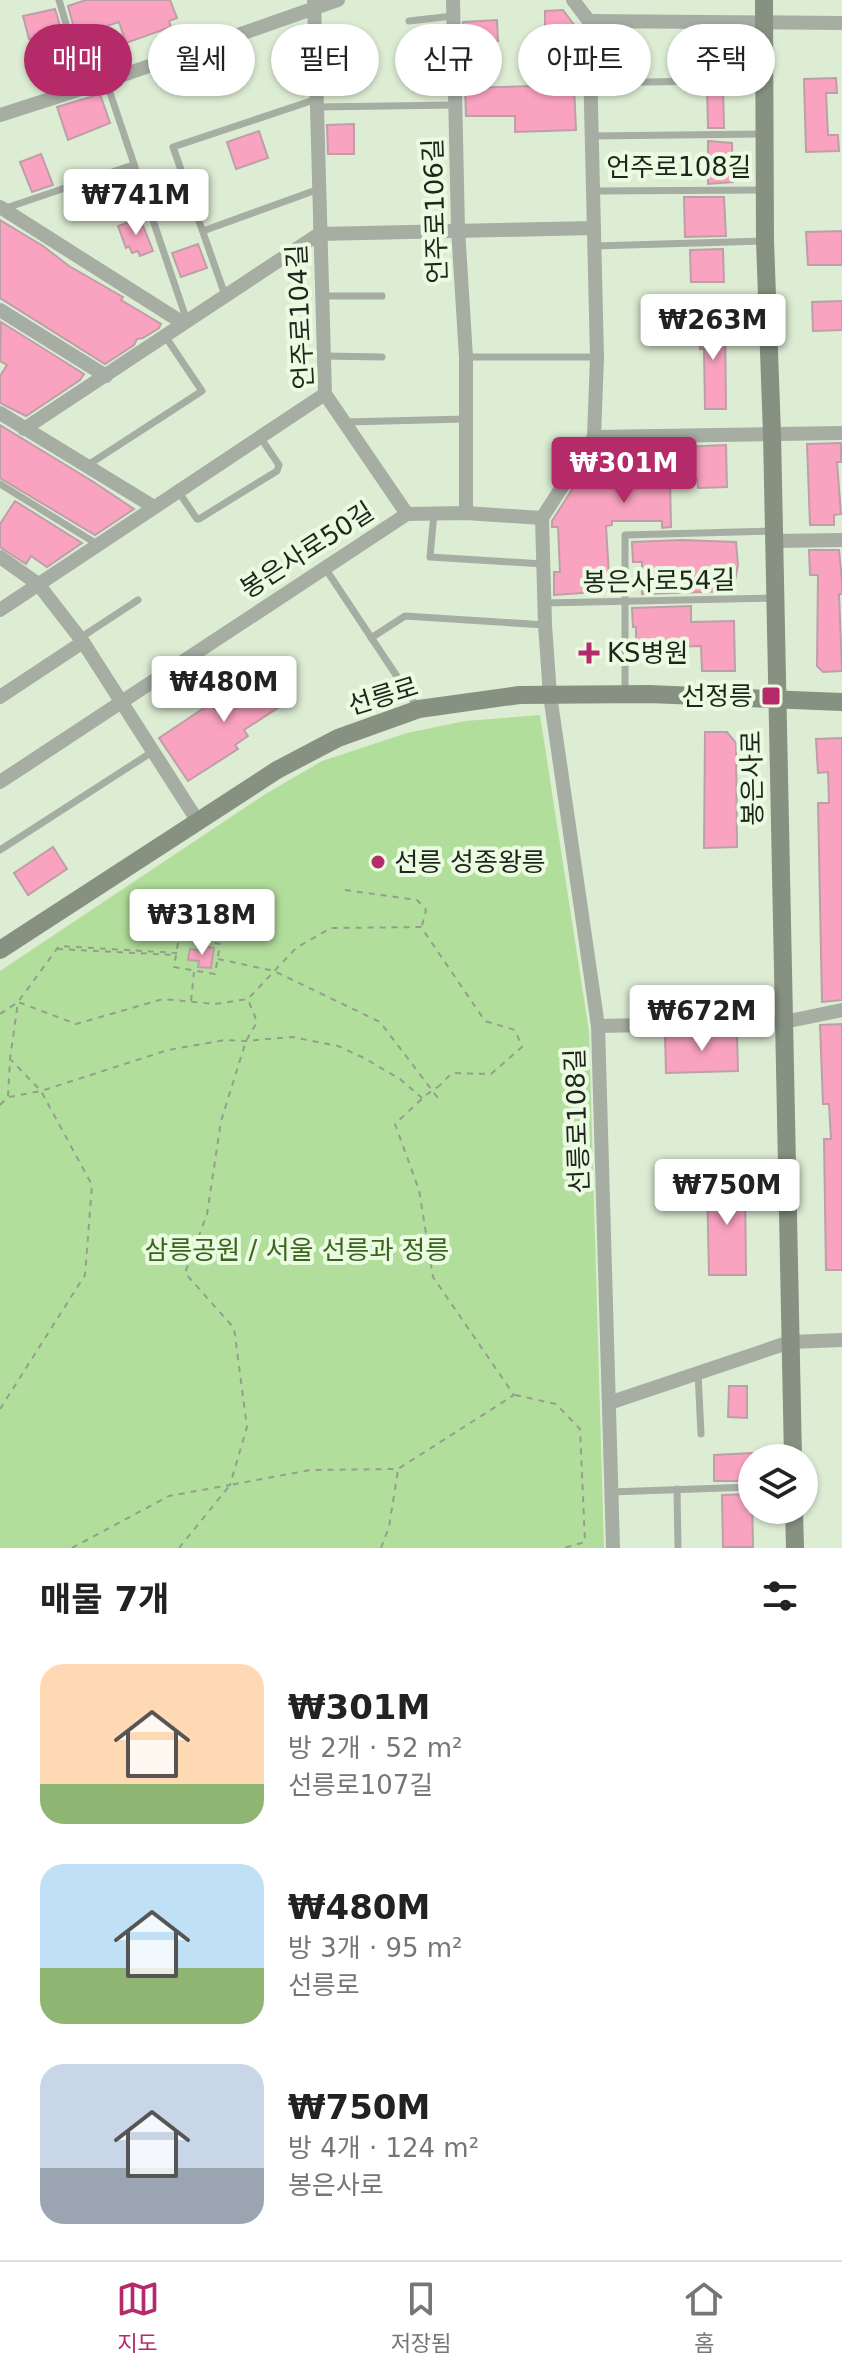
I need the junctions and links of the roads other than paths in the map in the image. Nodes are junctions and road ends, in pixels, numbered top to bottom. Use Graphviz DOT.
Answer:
graph roads {
  1 [pos="59,0"];
  2 [pos="338,0"];
  3 [pos="453,0"];
  4 [pos="573,0"];
  5 [pos="764,0"];
  6 [pos="314,4"];
  7 [pos="453,16"];
  8 [pos="409,21"];
  9 [pos="589,21"];
  10 [pos="764,21"];
  11 [pos="842,23"];
  12 [pos="66,24"];
  13 [pos="589,24"];
  14 [pos="132,71"];
  15 [pos="60,96"];
  16 [pos="111,96"];
  17 [pos="591,96"];
  18 [pos="764,96"];
  19 [pos="317,103"];
  20 [pos="455,105"];
  21 [pos="0,115"];
  22 [pos="764,134"];
  23 [pos="592,136"];
  24 [pos="133,165"];
  25 [pos="319,189"];
  26 [pos="765,190"];
  27 [pos="593,191"];
  28 [pos="2,208"];
  29 [pos="594,228"];
  30 [pos="458,229"];
  31 [pos="203,231"];
  32 [pos="319,234"];
  33 [pos="765,241"];
  34 [pos="594,246"];
  35 [pos="225,295"];
  36 [pos="321,296"];
  37 [pos="382,296"];
  38 [pos="0,310"];
  39 [pos="185,322"];
  40 [pos="165,336"];
  41 [pos="322,356"];
  42 [pos="382,357"];
  43 [pos="466,357"];
  44 [pos="597,357"];
  45 [pos="106,376"];
  46 [pos="325,394"];
  47 [pos="0,413"];
  48 [pos="466,419"];
  49 [pos="343,422"];
  50 [pos="24,429"];
  51 [pos="842,433"];
  52 [pos="772,434"];
  53 [pos="260,437"];
  54 [pos="594,437"];
  55 [pos="86,467"];
  56 [pos="0,484"];
  57 [pos="178,491"];
  58 [pos="154,507"];
  59 [pos="434,513"];
  60 [pos="466,513"];
  61 [pos="407,514"];
  62 [pos="542,518"];
  63 [pos="774,536"];
  64 [pos="842,540"];
  65 [pos="97,544"];
  66 [pos="0,558"];
  67 [pos="544,564"];
  68 [pos="324,567"];
  69 [pos="38,584"];
  70 [pos="775,598"];
  71 [pos="138,600"];
  72 [pos="544,603"];
  73 [pos="626,603"];
  74 [pos="0,610"];
  75 [pos="545,625"];
  76 [pos="371,638"];
  77 [pos="81,640"];
  78 [pos="625,694"];
  79 [pos="550,695"];
  80 [pos="0,697"];
  81 [pos="776,699"];
  82 [pos="120,701"];
  83 [pos="842,702"];
  84 [pos="419,709"];
  85 [pos="152,752"];
  86 [pos="0,782"];
  87 [pos="197,820"];
  88 [pos="0,850"];
  89 [pos="0,950"];
  90 [pos="842,1010"];
  91 [pos="784,1022"];
  92 [pos="598,1026"];
  93 [pos="842,1340"];
  94 [pos="790,1342"];
  95 [pos="698,1373"];
  96 [pos="609,1403"];
  97 [pos="701,1434"];
  98 [pos="793,1444"];
  99 [pos="738,1487"];
  100 [pos="677,1489"];
  101 [pos="611,1492"];
  102 [pos="794,1524"];
  103 [pos="613,1548"];
  104 [pos="678,1548"];
  105 [pos="795,1548"];
  1 -- 12 [label="lane"];
  2 -- 6 [label="street"];
  3 -- 7 [label="street, 언주로106길"];
  4 -- 9 [label="street"];
  5 -- 10 [label="main road, 봉은사로"];
  6 -- 14 [label="street"];
  6 -- 19 [label="street, 언주로104길"];
  7 -- 8 [label="lane"];
  7 -- 20 [label="street, 언주로106길"];
  9 -- 10 [label="street"];
  9 -- 13 [label="street, 언주로108길"];
  10 -- 11 [label="street"];
  15 -- 21 [label="street"];
  16 -- 24 [label="lane"];
  17 -- 23 [label="street, 언주로108길"];
  18 -- 22 [label="main road, 봉은사로"];
  19 -- 20 [label="lane"];
  19 -- 25 [label="street, 언주로104길"];
  19 -- 31 [label="lane"];
  20 -- 30 [label="street, 언주로106길"];
  22 -- 23 [label="lane, 언주로108길"];
  22 -- 26 [label="main road, 봉은사로"];
  23 -- 27 [label="street, 언주로108길"];
  24 -- 28 [label="lane"];
  24 -- 39 [label="lane"];
  25 -- 31 [label="lane"];
  25 -- 32 [label="street, 언주로104길"];
  26 -- 27 [label="lane, 언주로108길"];
  26 -- 33 [label="main road, 봉은사로"];
  27 -- 29 [label="street, 언주로108길"];
  28 -- 39 [label="street"];
  29 -- 30 [label="street"];
  29 -- 34 [label="street, 언주로108길"];
  30 -- 32 [label="street"];
  30 -- 43 [label="street, 언주로106길"];
  31 -- 35 [label="lane"];
  32 -- 35 [label="street"];
  32 -- 36 [label="street, 언주로104길"];
  33 -- 34 [label="lane"];
  33 -- 52 [label="main road, 봉은사로"];
  34 -- 44 [label="street, 언주로108길"];
  35 -- 39 [label="street"];
  36 -- 37 [label="lane"];
  36 -- 41 [label="street, 언주로104길"];
  38 -- 45 [label="street"];
  39 -- 40 [label="street"];
  40 -- 45 [label="street"];
  40 -- 55 [label="lane"];
  41 -- 42 [label="lane"];
  41 -- 46 [label="street, 언주로104길"];
  43 -- 44 [label="lane"];
  43 -- 48 [label="street, 언주로106길"];
  44 -- 54 [label="street, 언주로108길"];
  45 -- 50 [label="street"];
  46 -- 49 [label="street, 언주로104길"];
  46 -- 53 [label="street"];
  47 -- 50 [label="street"];
  48 -- 49 [label="lane"];
  48 -- 60 [label="street, 언주로106길"];
  49 -- 61 [label="street, 언주로104길"];
  50 -- 55 [label="street"];
  51 -- 52 [label="street"];
  52 -- 54 [label="street"];
  52 -- 63 [label="main road, 봉은사로"];
  53 -- 57 [label="street"];
  53 -- 57 [label="lane"];
  54 -- 62 [label="street"];
  55 -- 58 [label="street"];
  56 -- 65 [label="lane"];
  57 -- 58 [label="street"];
  58 -- 65 [label="street"];
  59 -- 60 [label="street, 봉은사로50길"];
  59 -- 61 [label="street, 봉은사로50길"];
  59 -- 67 [label="lane"];
  60 -- 62 [label="street, 봉은사로50길"];
  61 -- 68 [label="street, 봉은사로50길"];
  62 -- 67 [label="street, 선릉로108길"];
  63 -- 64 [label="street"];
  63 -- 70 [label="main road, 봉은사로"];
  63 -- 73 [label="lane"];
  65 -- 69 [label="street"];
  66 -- 69 [label="street"];
  67 -- 72 [label="street, 선릉로108길"];
  68 -- 76 [label="lane"];
  68 -- 82 [label="street, 봉은사로50길"];
  69 -- 74 [label="street"];
  69 -- 77 [label="street"];
  70 -- 73 [label="lane, 봉은사로54길"];
  70 -- 81 [label="main road, 봉은사로"];
  71 -- 77 [label="lane"];
  72 -- 73 [label="lane, 봉은사로54길"];
  72 -- 75 [label="street, 선릉로108길"];
  73 -- 78 [label="lane"];
  75 -- 76 [label="lane"];
  75 -- 79 [label="street, 선릉로108길"];
  76 -- 84 [label="lane"];
  77 -- 80 [label="street"];
  77 -- 82 [label="street"];
  78 -- 79 [label="main road, 선릉로"];
  78 -- 81 [label="main road, 선릉로"];
  79 -- 84 [label="main road, 선릉로"];
  79 -- 92 [label="street, 선릉로108길"];
  81 -- 83 [label="main road, 선릉로"];
  81 -- 91 [label="main road, 봉은사로"];
  82 -- 85 [label="street"];
  82 -- 86 [label="street, 봉은사로50길"];
  84 -- 87 [label="main road, 선릉로"];
  85 -- 87 [label="street"];
  85 -- 88 [label="lane"];
  87 -- 89 [label="main road, 선릉로"];
  90 -- 91 [label="street"];
  91 -- 92 [label="street"];
  91 -- 94 [label="main road, 봉은사로"];
  92 -- 96 [label="street, 선릉로108길"];
  93 -- 94 [label="street"];
  94 -- 95 [label="street"];
  94 -- 98 [label="main road, 봉은사로"];
  95 -- 96 [label="street"];
  95 -- 97 [label="lane"];
  96 -- 101 [label="street, 선릉로108길"];
  99 -- 100 [label="lane"];
  100 -- 101 [label="lane"];
  100 -- 104 [label="lane"];
  101 -- 103 [label="street, 선릉로108길"];
  102 -- 105 [label="main road"];
}
